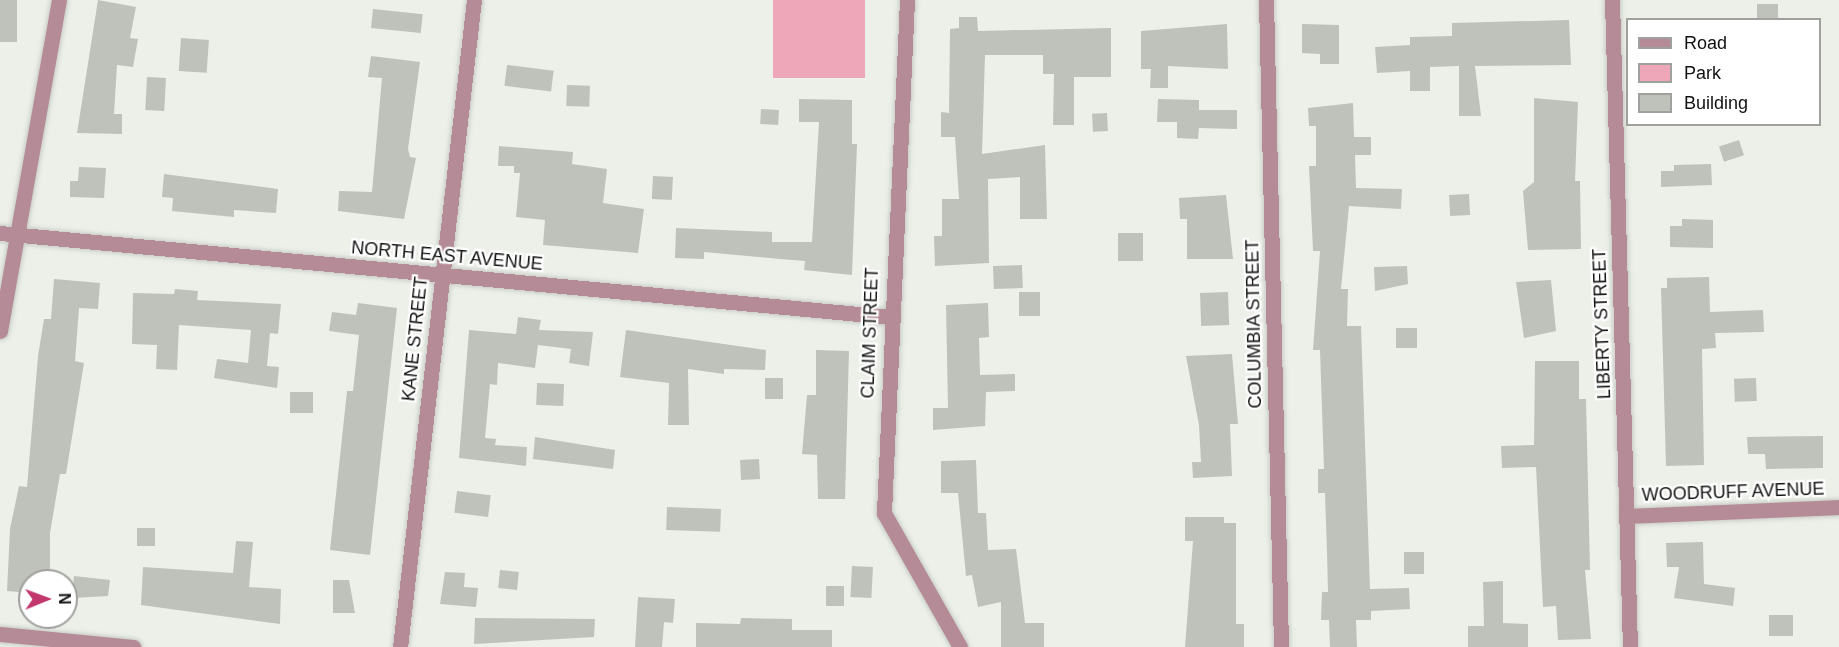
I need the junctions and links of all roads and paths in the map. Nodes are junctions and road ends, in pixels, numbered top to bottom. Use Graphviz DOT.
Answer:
graph roads {
  1 [pos="59,0"];
  2 [pos="474,0"];
  3 [pos="907,0"];
  4 [pos="1266,0"];
  5 [pos="1612,0"];
  6 [pos="0,233"];
  7 [pos="17,235"];
  8 [pos="442,275"];
  9 [pos="890,317"];
  10 [pos="0,331"];
  11 [pos="1839,507"];
  12 [pos="1628,516"];
  13 [pos="0,634"];
  14 [pos="133,647"];
  15 [pos="400,647"];
  16 [pos="960,647"];
  17 [pos="1281,647"];
  18 [pos="1630,647"];
  1 -- 7 [label="street"];
  2 -- 8 [label="street, KANE STREET"];
  3 -- 9 [label="street, CLAIM STREET"];
  4 -- 17 [label="street, COLUMBIA STREET"];
  5 -- 12 [label="street, LIBERTY STREET"];
  6 -- 7 [label="street, NORTH EAST AVENUE"];
  7 -- 8 [label="street, NORTH EAST AVENUE"];
  7 -- 10 [label="street"];
  8 -- 9 [label="street, NORTH EAST AVENUE"];
  8 -- 15 [label="street, KANE STREET"];
  9 -- 16 [label="street, CLAIM STREET"];
  11 -- 12 [label="street, WOODRUFF AVENUE"];
  12 -- 18 [label="street, LIBERTY STREET"];
  13 -- 14 [label="street"];
}
